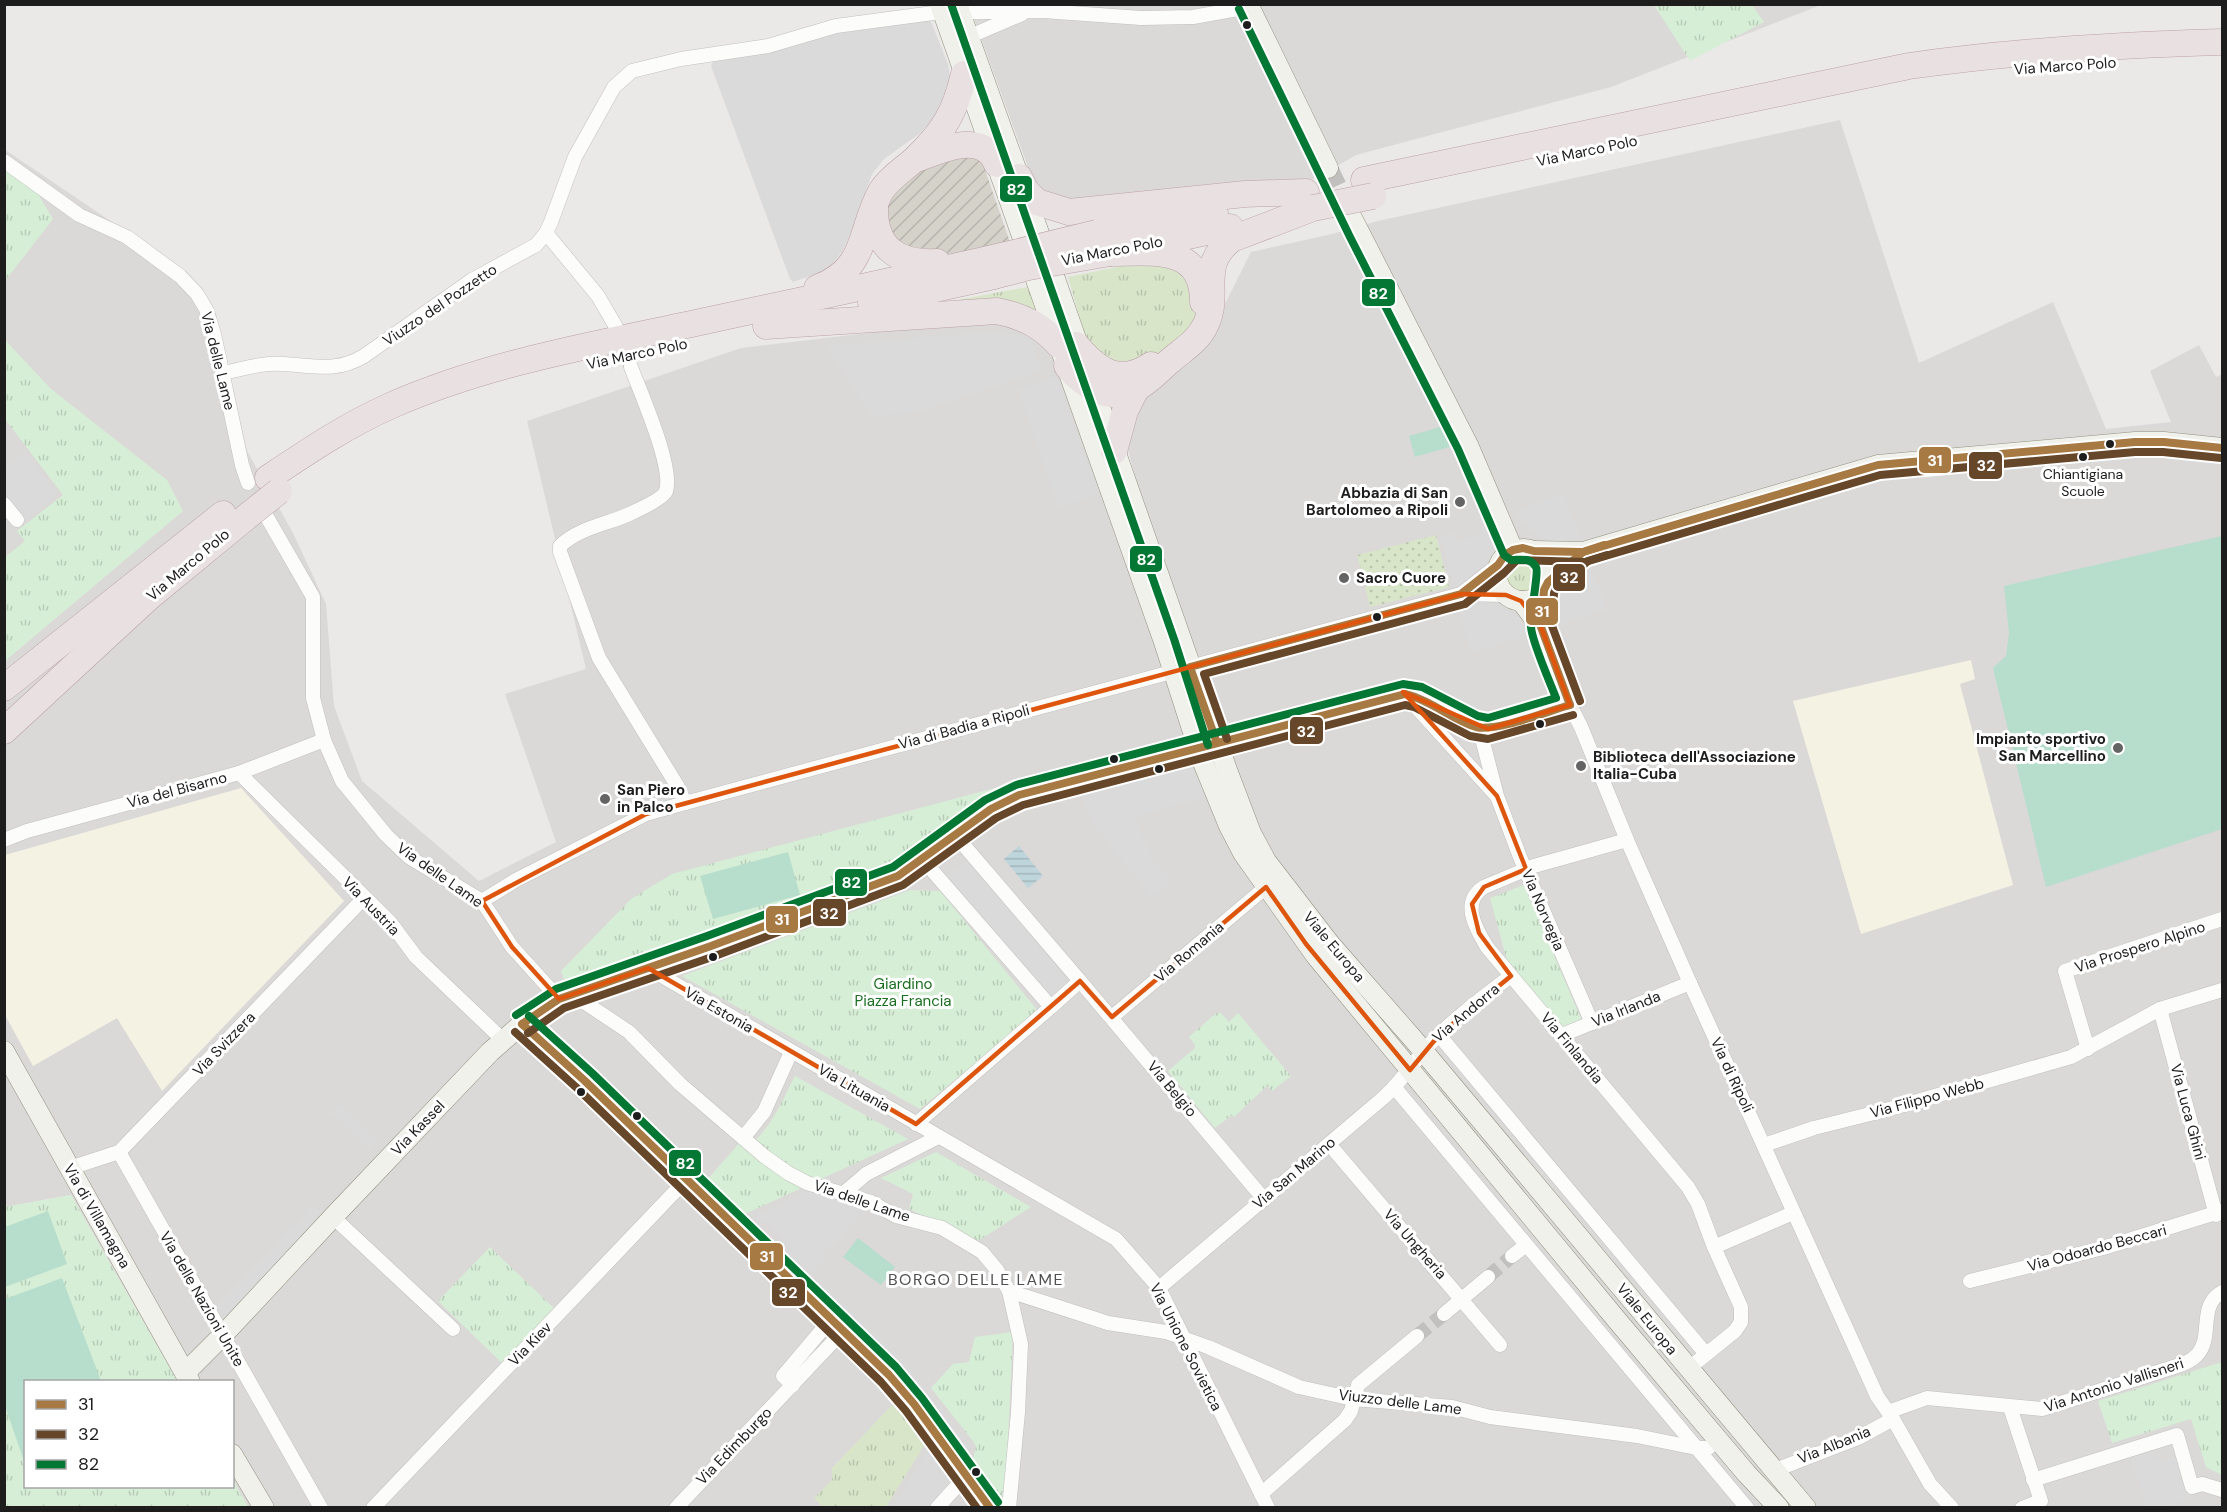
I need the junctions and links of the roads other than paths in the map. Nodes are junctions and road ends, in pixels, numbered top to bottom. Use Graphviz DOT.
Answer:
graph roads {
  1 [pos="1249,6"];
  2 [pos="950,8"];
  3 [pos="1042,8"];
  4 [pos="1027,12"];
  5 [pos="970,42"];
  6 [pos="2223,42"];
  7 [pos="2223,59"];
  8 [pos="964,74"];
  9 [pos="913,160"];
  10 [pos="4,161"];
  11 [pos="997,164"];
  12 [pos="1328,168"];
  13 [pos="1018,177"];
  14 [pos="1368,188"];
  15 [pos="876,200"];
  16 [pos="1310,200"];
  17 [pos="1349,212"];
  18 [pos="546,233"];
  19 [pos="1104,243"];
  20 [pos="992,267"];
  21 [pos="1045,278"];
  22 [pos="763,318"];
  23 [pos="616,327"];
  24 [pos="1067,352"];
  25 [pos="631,367"];
  26 [pos="223,373"];
  27 [pos="1091,387"];
  28 [pos="1136,389"];
  29 [pos="2223,448"];
  30 [pos="1114,451"];
  31 [pos="258,497"];
  32 [pos="4,504"];
  33 [pos="18,520"];
  34 [pos="1513,550"];
  35 [pos="1534,550"];
  36 [pos="1582,552"];
  37 [pos="1498,565"];
  38 [pos="1546,586"];
  39 [pos="1461,594"];
  40 [pos="1514,598"];
  41 [pos="1541,627"];
  42 [pos="1182,669"];
  43 [pos="4,688"];
  44 [pos="1409,694"];
  45 [pos="1570,705"];
  46 [pos="1479,727"];
  47 [pos="4,730"];
  48 [pos="324,740"];
  49 [pos="1208,745"];
  50 [pos="239,773"];
  51 [pos="1497,796"];
  52 [pos="685,802"];
  53 [pos="27,831"];
  54 [pos="4,835"];
  55 [pos="955,835"];
  56 [pos="4,840"];
  57 [pos="1627,840"];
  58 [pos="923,860"];
  59 [pos="1526,869"];
  60 [pos="1266,887"];
  61 [pos="364,898"];
  62 [pos="482,901"];
  63 [pos="2223,919"];
  64 [pos="648,968"];
  65 [pos="1511,976"];
  66 [pos="1080,981"];
  67 [pos="1690,983"];
  68 [pos="2223,990"];
  69 [pos="565,997"];
  70 [pos="1051,1007"];
  71 [pos="2160,1009"];
  72 [pos="1112,1017"];
  73 [pos="1592,1023"];
  74 [pos="522,1024"];
  75 [pos="1439,1035"];
  76 [pos="1562,1035"];
  77 [pos="503,1040"];
  78 [pos="2088,1049"];
  79 [pos="4,1051"];
  80 [pos="791,1052"];
  81 [pos="1423,1052"];
  82 [pos="1410,1070"];
  83 [pos="1395,1088"];
  84 [pos="916,1124"];
  85 [pos="938,1137"];
  86 [pos="743,1138"];
  87 [pos="1329,1144"];
  88 [pos="1764,1145"];
  89 [pos="119,1152"];
  90 [pos="70,1168"];
  91 [pos="686,1180"];
  92 [pos="844,1193"];
  93 [pos="1263,1198"];
  94 [pos="1793,1213"];
  95 [pos="2219,1213"];
  96 [pos="333,1217"];
  97 [pos="1526,1245"];
  98 [pos="1714,1247"];
  99 [pos="1512,1256"];
  100 [pos="1488,1277"];
  101 [pos="1970,1281"];
  102 [pos="1159,1288"];
  103 [pos="1009,1291"];
  104 [pos="2223,1292"];
  105 [pos="1462,1299"];
  106 [pos="1444,1314"];
  107 [pos="832,1318"];
  108 [pos="453,1329"];
  109 [pos="844,1330"];
  110 [pos="223,1335"];
  111 [pos="1417,1336"];
  112 [pos="1183,1339"];
  113 [pos="1500,1345"];
  114 [pos="1706,1354"];
  115 [pos="1688,1369"];
  116 [pos="188,1377"];
  117 [pos="793,1385"];
  118 [pos="1353,1399"];
  119 [pos="2010,1407"];
  120 [pos="1891,1416"];
  121 [pos="1718,1439"];
  122 [pos="1696,1449"];
  123 [pos="234,1457"];
  124 [pos="1773,1471"];
  125 [pos="966,1476"];
  126 [pos="2033,1480"];
  127 [pos="2223,1490"];
  128 [pos="1262,1494"];
  129 [pos="264,1508"];
  130 [pos="321,1508"];
  131 [pos="373,1508"];
  132 [pos="676,1508"];
  133 [pos="937,1508"];
  134 [pos="990,1508"];
  135 [pos="1009,1508"];
  136 [pos="1268,1508"];
  137 [pos="1747,1508"];
  138 [pos="1779,1508"];
  139 [pos="1806,1508"];
  140 [pos="1952,1508"];
  141 [pos="2022,1508"];
  1 -- 3 [label="street, Viuzzo del Pozzetto"];
  1 -- 12 [label="main road"];
  2 -- 4 [label="street, Viuzzo del Pozzetto"];
  2 -- 5 [label="main road"];
  2 -- 8 [label="main road"];
  2 -- 18 [label="street, Viuzzo del Pozzetto"];
  3 -- 4 [label="street, Viuzzo del Pozzetto"];
  4 -- 5 [label="street"];
  5 -- 13 [label="main road"];
  6 -- 14 [label="highway, Via Marco Polo"];
  7 -- 14 [label="highway, Via Marco Polo"];
  8 -- 9 [label="highway"];
  8 -- 11 [label="main road"];
  9 -- 11 [label="highway"];
  9 -- 15 [label="highway"];
  10 -- 26 [label="street, Via delle Lame"];
  11 -- 13 [label="main road"];
  13 -- 16 [label="highway"];
  14 -- 16 [label="highway, Via Marco Polo"];
  15 -- 20 [label="highway"];
  15 -- 22 [label="highway"];
  16 -- 19 [label="highway, Via Marco Polo"];
  16 -- 28 [label="highway"];
  17 -- 34 [label="main road"];
  18 -- 23 [label="street"];
  18 -- 26 [label="street, Viuzzo del Pozzetto"];
  19 -- 20 [label="highway, Via Marco Polo, bridge"];
  19 -- 24 [label="highway"];
  20 -- 22 [label="highway, Via Marco Polo"];
  21 -- 24 [label="main road, Viale Europa"];
  22 -- 24 [label="highway"];
  22 -- 31 [label="highway, Via Marco Polo"];
  24 -- 27 [label="highway"];
  24 -- 42 [label="main road, Viale Europa"];
  25 -- 52 [label="street"];
  26 -- 31 [label="street, Via delle Lame"];
  27 -- 28 [label="highway"];
  27 -- 30 [label="main road, Viale Europa"];
  28 -- 30 [label="highway"];
  29 -- 36 [label="main road"];
  30 -- 42 [label="main road, Viale Europa"];
  31 -- 43 [label="highway, Via Marco Polo"];
  31 -- 47 [label="highway, Via Marco Polo"];
  31 -- 48 [label="street, Via delle Lame"];
  32 -- 33 [label="street"];
  34 -- 35 [label="main road"];
  34 -- 37 [label="main road"];
  35 -- 36 [label="main road"];
  35 -- 38 [label="main road"];
  36 -- 38 [label="main road"];
  37 -- 39 [label="street, Via di Badia a Ripoli"];
  37 -- 40 [label="main road"];
  38 -- 40 [label="main road"];
  38 -- 41 [label="main road, Via di Ripoli"];
  39 -- 40 [label="street, Via di Badia a Ripoli"];
  39 -- 42 [label="street, Via di Badia a Ripoli"];
  40 -- 41 [label="main road, Via di Ripoli"];
  41 -- 45 [label="main road, Via di Ripoli"];
  42 -- 49 [label="main road, Viale Europa"];
  42 -- 52 [label="street, Via di Badia a Ripoli"];
  44 -- 46 [label="main road"];
  44 -- 49 [label="main road, Via Kassel"];
  44 -- 51 [label="street, Via Norvegia"];
  45 -- 46 [label="main road"];
  45 -- 57 [label="street, Via di Ripoli"];
  46 -- 51 [label="street, Via Norvegia"];
  48 -- 50 [label="street, Via del Bisarno"];
  48 -- 62 [label="street, Via delle Lame"];
  49 -- 55 [label="main road, Via Kassel"];
  49 -- 60 [label="main road, Viale Europa"];
  49 -- 81 [label="main road, Viale Europa"];
  50 -- 53 [label="street, Via del Bisarno"];
  50 -- 61 [label="street, Via Austria"];
  51 -- 59 [label="street, Via Norvegia"];
  52 -- 62 [label="street, Via di Badia a Ripoli"];
  53 -- 54 [label="street, Via del Bisarno"];
  53 -- 56 [label="street, Via del Bisarno"];
  55 -- 58 [label="main road, Via Kassel"];
  55 -- 66 [label="street, Via Belgio"];
  57 -- 59 [label="street, Via Finlandia"];
  57 -- 67 [label="street, Via di Ripoli"];
  58 -- 64 [label="main road, Via Kassel"];
  58 -- 70 [label="street"];
  59 -- 65 [label="street, Via Finlandia"];
  59 -- 73 [label="street, Via Norvegia"];
  60 -- 72 [label="street, Via Romania"];
  60 -- 82 [label="main road, Viale Europa"];
  61 -- 77 [label="street, Via Austria"];
  61 -- 89 [label="street, Via Svizzera"];
  62 -- 69 [label="street, Via delle Lame"];
  63 -- 78 [label="street, Via Prospero Alpino"];
  64 -- 69 [label="main road, Via Kassel"];
  64 -- 80 [label="street, Via Estonia"];
  65 -- 75 [label="street, Via Andorra"];
  65 -- 76 [label="street, Via Finlandia"];
  66 -- 70 [label="street"];
  66 -- 72 [label="street, Via Belgio"];
  67 -- 73 [label="street, Via Irlanda"];
  67 -- 88 [label="street, Via di Ripoli"];
  68 -- 71 [label="street, Via Filippo Webb"];
  69 -- 74 [label="main road, Via Kassel"];
  69 -- 86 [label="street, Via delle Lame"];
  70 -- 84 [label="street"];
  71 -- 78 [label="street, Via Filippo Webb"];
  71 -- 95 [label="street, Via Luca Ghini"];
  72 -- 93 [label="street, Via Belgio"];
  73 -- 76 [label="street, Via Irlanda"];
  74 -- 77 [label="main road, Via Kassel"];
  74 -- 91 [label="street"];
  75 -- 81 [label="street, Via Andorra"];
  75 -- 114 [label="street, Viale Europa"];
  76 -- 98 [label="street, Via Finlandia"];
  77 -- 96 [label="main road, Via Kassel"];
  78 -- 88 [label="street, Via Filippo Webb"];
  79 -- 90 [label="main road, Via di Villamagna"];
  80 -- 84 [label="street, Via Lituania"];
  80 -- 86 [label="street"];
  81 -- 82 [label="street, Via San Marino"];
  81 -- 115 [label="main road, Viale Europa"];
  82 -- 83 [label="street, Via San Marino"];
  82 -- 121 [label="main road, Viale Europa"];
  83 -- 87 [label="street, Via San Marino"];
  83 -- 97 [label="street"];
  84 -- 85 [label="street, Via Unione Sovietica"];
  85 -- 92 [label="street"];
  85 -- 102 [label="street, Via Unione Sovietica"];
  86 -- 92 [label="street, Via delle Lame"];
  87 -- 93 [label="street, Via San Marino"];
  87 -- 105 [label="street, Via Ungheria"];
  88 -- 94 [label="street, Via di Ripoli"];
  89 -- 90 [label="street, Via Svizzera"];
  89 -- 110 [label="street, Via delle Nazioni Unite"];
  90 -- 116 [label="main road, Via di Villamagna"];
  91 -- 107 [label="street"];
  91 -- 131 [label="street, Via Kiev"];
  92 -- 103 [label="street, Via delle Lame"];
  93 -- 102 [label="street, Via San Marino"];
  94 -- 98 [label="street"];
  94 -- 120 [label="street, Via di Ripoli"];
  95 -- 101 [label="street, Via Odoardo Beccari"];
  96 -- 108 [label="street"];
  96 -- 110 [label="main road, Via Kassel"];
  97 -- 99 [label="street"];
  97 -- 122 [label="street"];
  98 -- 114 [label="street, Via Finlandia"];
  100 -- 105 [label="street"];
  102 -- 112 [label="street, Via Unione Sovietica"];
  103 -- 112 [label="street, Viuzzo delle Lame"];
  103 -- 135 [label="street, Via delle Lame"];
  104 -- 119 [label="street, Via Antonio Vallisneri"];
  105 -- 106 [label="street"];
  105 -- 113 [label="street, Via Ungheria"];
  107 -- 109 [label="street"];
  107 -- 117 [label="street"];
  109 -- 117 [label="street, Via Edimburgo"];
  109 -- 125 [label="street"];
  110 -- 116 [label="main road, Via Kassel"];
  110 -- 130 [label="street, Via delle Nazioni Unite"];
  111 -- 118 [label="street"];
  112 -- 118 [label="street, Viuzzo delle Lame"];
  112 -- 128 [label="street, Via Unione Sovietica"];
  114 -- 115 [label="street"];
  115 -- 124 [label="main road, Viale Europa"];
  117 -- 132 [label="street, Via Edimburgo"];
  118 -- 122 [label="street, Viuzzo delle Lame"];
  118 -- 128 [label="street"];
  119 -- 120 [label="street, Via Antonio Vallisneri"];
  119 -- 126 [label="street"];
  120 -- 124 [label="street, Via Albania"];
  120 -- 140 [label="street, Via di Ripoli"];
  121 -- 122 [label="street"];
  121 -- 138 [label="main road, Viale Europa"];
  122 -- 137 [label="street"];
  123 -- 129 [label="main road"];
  124 -- 139 [label="main road, Viale Europa"];
  125 -- 133 [label="street"];
  125 -- 134 [label="street"];
  126 -- 127 [label="street"];
  126 -- 141 [label="street"];
  128 -- 136 [label="street, Via Unione Sovietica"];
}
